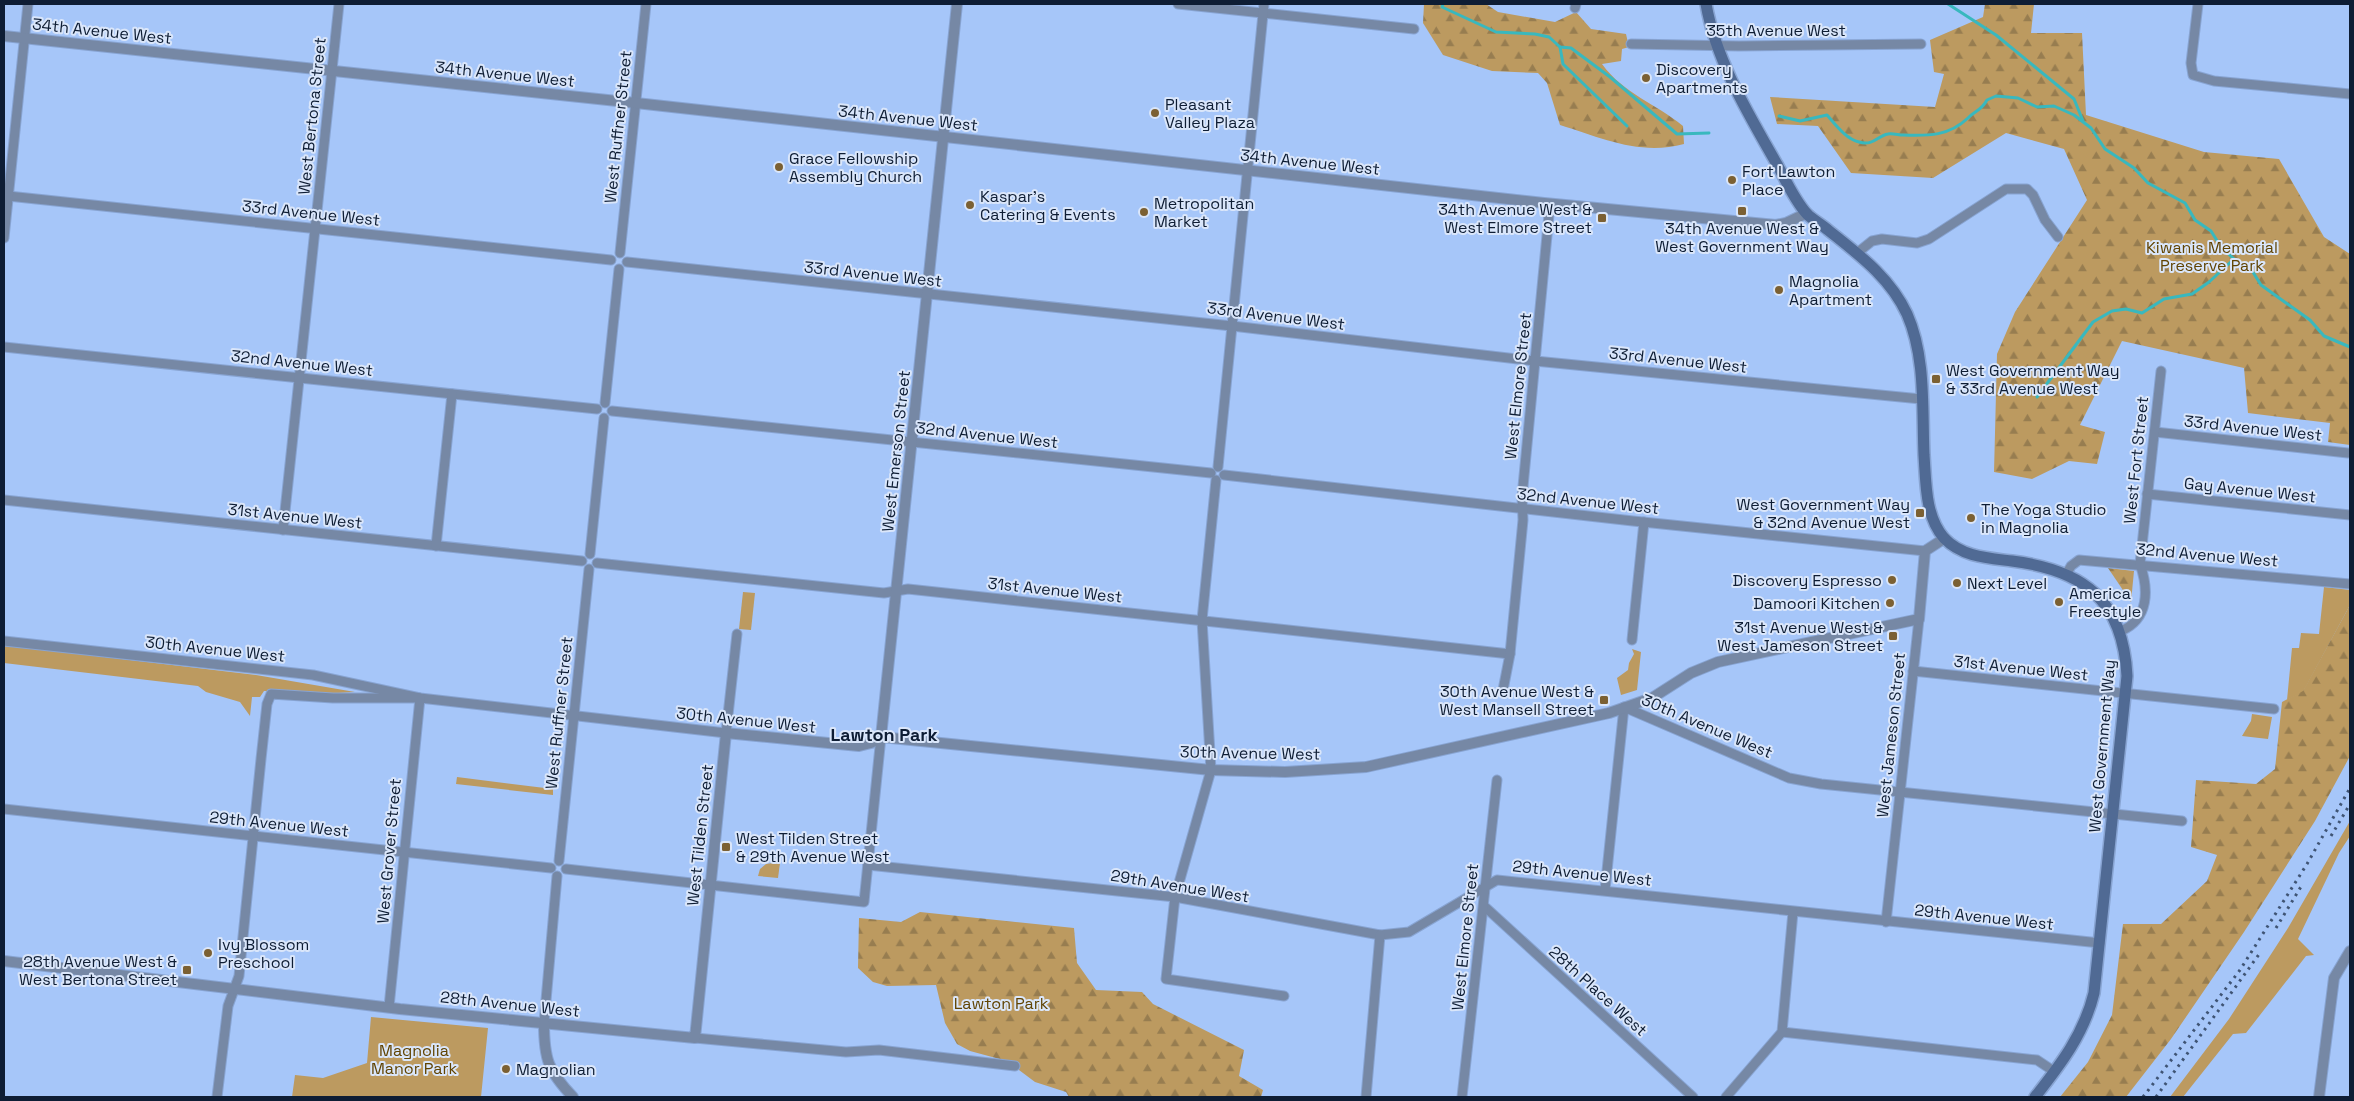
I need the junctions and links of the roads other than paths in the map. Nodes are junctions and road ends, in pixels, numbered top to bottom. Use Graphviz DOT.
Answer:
graph roads {
  1 [pos="28,4"];
  2 [pos="339,4"];
  3 [pos="646,4"];
  4 [pos="957,4"];
  5 [pos="1178,4"];
  6 [pos="1264,4"];
  7 [pos="1706,4"];
  8 [pos="2198,4"];
  9 [pos="1263,14"];
  10 [pos="1414,29"];
  11 [pos="4,36"];
  12 [pos="24,38"];
  13 [pos="1631,44"];
  14 [pos="1921,44"];
  15 [pos="1718,46"];
  16 [pos="332,71"];
  17 [pos="2350,94"];
  18 [pos="636,103"];
  19 [pos="943,137"];
  20 [pos="1248,170"];
  21 [pos="8,196"];
  22 [pos="1550,204"];
  23 [pos="1806,213"];
  24 [pos="315,229"];
  25 [pos="2058,237"];
  26 [pos="4,238"];
  27 [pos="620,253"];
  28 [pos="1857,253"];
  29 [pos="611,260"];
  30 [pos="627,262"];
  31 [pos="619,269"];
  32 [pos="926,295"];
  33 [pos="1232,326"];
  34 [pos="4,347"];
  35 [pos="1535,361"];
  36 [pos="2161,371"];
  37 [pos="300,378"];
  38 [pos="452,394"];
  39 [pos="1921,399"];
  40 [pos="606,403"];
  41 [pos="597,410"];
  42 [pos="612,411"];
  43 [pos="604,418"];
  44 [pos="2155,432"];
  45 [pos="912,442"];
  46 [pos="2348,453"];
  47 [pos="1217,474"];
  48 [pos="2147,494"];
  49 [pos="4,500"];
  50 [pos="1522,509"];
  51 [pos="2350,515"];
  52 [pos="1644,522"];
  53 [pos="283,530"];
  54 [pos="1944,538"];
  55 [pos="436,546"];
  56 [pos="1925,551"];
  57 [pos="590,554"];
  58 [pos="582,561"];
  59 [pos="596,563"];
  60 [pos="2140,564"];
  61 [pos="589,569"];
  62 [pos="2067,573"];
  63 [pos="2350,584"];
  64 [pos="897,591"];
  65 [pos="1919,619"];
  66 [pos="1202,620"];
  67 [pos="2121,631"];
  68 [pos="737,634"];
  69 [pos="1632,640"];
  70 [pos="4,641"];
  71 [pos="1510,654"];
  72 [pos="1913,671"];
  73 [pos="1503,690"];
  74 [pos="2125,694"];
  75 [pos="420,698"];
  76 [pos="1624,708"];
  77 [pos="2274,709"];
  78 [pos="575,716"];
  79 [pos="726,733"];
  80 [pos="881,737"];
  81 [pos="1210,770"];
  82 [pos="1496,780"];
  83 [pos="1901,792"];
  84 [pos="4,809"];
  85 [pos="2114,814"];
  86 [pos="2182,821"];
  87 [pos="252,836"];
  88 [pos="405,852"];
  89 [pos="559,861"];
  90 [pos="868,865"];
  91 [pos="551,868"];
  92 [pos="566,869"];
  93 [pos="558,876"];
  94 [pos="710,885"];
  95 [pos="1486,886"];
  96 [pos="1606,890"];
  97 [pos="1175,897"];
  98 [pos="1484,906"];
  99 [pos="1793,912"];
  100 [pos="1886,922"];
  101 [pos="1380,935"];
  102 [pos="2100,943"];
  103 [pos="2350,951"];
  104 [pos="4,961"];
  105 [pos="235,989"];
  106 [pos="1284,996"];
  107 [pos="389,1007"];
  108 [pos="544,1022"];
  109 [pos="1782,1032"];
  110 [pos="695,1038"];
  111 [pos="1015,1066"];
  112 [pos="2055,1072"];
  113 [pos="217,1097"];
  114 [pos="573,1097"];
  115 [pos="1366,1097"];
  116 [pos="1462,1097"];
  117 [pos="1693,1097"];
  118 [pos="1726,1097"];
  119 [pos="2035,1097"];
  120 [pos="2319,1097"];
  1 -- 12 [label="street"];
  2 -- 16 [label="street, West Bertona Street"];
  3 -- 18 [label="street, West Ruffner Street"];
  4 -- 19 [label="street, West Emerson Street"];
  5 -- 9 [label="street"];
  6 -- 9 [label="street"];
  7 -- 15 [label="main road, West Government Way"];
  8 -- 17 [label="street"];
  9 -- 10 [label="street"];
  9 -- 20 [label="street"];
  11 -- 12 [label="street, 34th Avenue West"];
  12 -- 16 [label="street, 34th Avenue West"];
  12 -- 21 [label="street"];
  13 -- 15 [label="street, 35th Avenue West"];
  14 -- 15 [label="street, 35th Avenue West"];
  15 -- 23 [label="main road, West Government Way"];
  16 -- 18 [label="street, 34th Avenue West"];
  16 -- 24 [label="street, West Bertona Street"];
  18 -- 19 [label="street, 34th Avenue West"];
  18 -- 27 [label="street, West Ruffner Street"];
  19 -- 20 [label="street, 34th Avenue West"];
  19 -- 32 [label="street, West Emerson Street"];
  20 -- 22 [label="street, 34th Avenue West"];
  20 -- 33 [label="street"];
  21 -- 24 [label="street, 33rd Avenue West"];
  21 -- 26 [label="street"];
  22 -- 23 [label="street, 34th Avenue West"];
  22 -- 35 [label="street, West Elmore Street"];
  23 -- 28 [label="main road, West Government Way"];
  24 -- 29 [label="street, 33rd Avenue West"];
  24 -- 37 [label="street, West Bertona Street"];
  25 -- 28 [label="street"];
  27 -- 29 [label="street"];
  27 -- 30 [label="street"];
  28 -- 39 [label="main road, West Government Way"];
  29 -- 31 [label="street"];
  30 -- 31 [label="street"];
  30 -- 32 [label="street, 33rd Avenue West"];
  31 -- 40 [label="street"];
  32 -- 33 [label="street, 33rd Avenue West"];
  32 -- 45 [label="street, West Emerson Street"];
  33 -- 35 [label="street, 33rd Avenue West"];
  33 -- 47 [label="street"];
  34 -- 37 [label="street, 32nd Avenue West"];
  35 -- 39 [label="street, 33rd Avenue West"];
  35 -- 50 [label="street, West Elmore Street"];
  36 -- 44 [label="street, West Fort Street"];
  37 -- 38 [label="street, 32nd Avenue West"];
  37 -- 53 [label="street, West Bertona Street"];
  38 -- 41 [label="street, 32nd Avenue West"];
  38 -- 55 [label="street"];
  39 -- 54 [label="main road, West Government Way"];
  40 -- 41 [label="street"];
  40 -- 42 [label="street"];
  41 -- 43 [label="street"];
  42 -- 43 [label="street"];
  42 -- 45 [label="street, 32nd Avenue West"];
  43 -- 57 [label="street"];
  44 -- 46 [label="street, 33rd Avenue West"];
  44 -- 48 [label="street, West Fort Street"];
  45 -- 47 [label="street, 32nd Avenue West"];
  45 -- 64 [label="street, West Emerson Street"];
  47 -- 50 [label="street, 32nd Avenue West"];
  47 -- 66 [label="street"];
  48 -- 51 [label="street, Gay Avenue West"];
  48 -- 60 [label="street, West Fort Street"];
  49 -- 53 [label="street, 31st Avenue West"];
  50 -- 52 [label="street, 32nd Avenue West"];
  50 -- 71 [label="street, West Elmore Street"];
  52 -- 56 [label="street, 32nd Avenue West"];
  52 -- 69 [label="street"];
  53 -- 55 [label="street, 31st Avenue West"];
  54 -- 56 [label="street"];
  54 -- 62 [label="main road, West Government Way"];
  55 -- 58 [label="street, 31st Avenue West"];
  56 -- 65 [label="street, West Jameson Street"];
  57 -- 58 [label="street"];
  57 -- 59 [label="street"];
  58 -- 61 [label="street"];
  59 -- 61 [label="street"];
  59 -- 64 [label="street, 31st Avenue West"];
  60 -- 62 [label="street, 32nd Avenue West"];
  60 -- 63 [label="street, 32nd Avenue West"];
  60 -- 67 [label="street, West Fort Street"];
  61 -- 78 [label="street, West Ruffner Street"];
  62 -- 67 [label="main road, West Government Way"];
  64 -- 66 [label="street, 31st Avenue West"];
  64 -- 80 [label="street, West Emerson Street"];
  65 -- 72 [label="street, West Jameson Street"];
  65 -- 76 [label="street"];
  66 -- 71 [label="street, 31st Avenue West"];
  66 -- 81 [label="street"];
  67 -- 74 [label="main road, West Government Way"];
  68 -- 79 [label="street, West Tilden Street"];
  70 -- 75 [label="street, 30th Avenue West"];
  71 -- 73 [label="street, West Elmore Street"];
  72 -- 74 [label="street, 31st Avenue West"];
  72 -- 83 [label="street, West Jameson Street"];
  74 -- 77 [label="street, 31st Avenue West"];
  74 -- 85 [label="main road, West Government Way"];
  75 -- 78 [label="street, 30th Avenue West"];
  75 -- 87 [label="street, 30th Avenue West"];
  75 -- 88 [label="street, West Grover Street"];
  76 -- 81 [label="street, 30th Avenue West"];
  76 -- 83 [label="street, 30th Avenue West"];
  76 -- 96 [label="street"];
  78 -- 79 [label="street, 30th Avenue West"];
  78 -- 89 [label="street, West Ruffner Street"];
  79 -- 80 [label="street, 30th Avenue West"];
  79 -- 94 [label="street, West Tilden Street"];
  80 -- 81 [label="street, 30th Avenue West"];
  80 -- 90 [label="street, West Emerson Street"];
  81 -- 97 [label="street"];
  82 -- 95 [label="street, West Elmore Street"];
  83 -- 85 [label="street, 30th Avenue West"];
  83 -- 100 [label="street, West Jameson Street"];
  84 -- 87 [label="street, 29th Avenue West"];
  85 -- 86 [label="street, 30th Avenue West"];
  85 -- 102 [label="main road, West Government Way"];
  87 -- 88 [label="street, 29th Avenue West"];
  87 -- 105 [label="street"];
  88 -- 91 [label="street, 29th Avenue West"];
  88 -- 107 [label="street, West Grover Street"];
  89 -- 91 [label="street"];
  89 -- 92 [label="street"];
  90 -- 94 [label="street, West Emerson Street"];
  90 -- 97 [label="street, 29th Avenue West"];
  91 -- 93 [label="street"];
  92 -- 93 [label="street"];
  92 -- 94 [label="street"];
  93 -- 108 [label="street"];
  94 -- 110 [label="street, West Tilden Street"];
  95 -- 96 [label="street, 29th Avenue West"];
  95 -- 98 [label="street, West Elmore Street"];
  95 -- 101 [label="street, 29th Avenue West"];
  96 -- 99 [label="street, 29th Avenue West"];
  97 -- 101 [label="street, 29th Avenue West"];
  97 -- 106 [label="street"];
  98 -- 116 [label="street, West Elmore Street"];
  98 -- 117 [label="street, 28th Place West"];
  99 -- 100 [label="street, 29th Avenue West"];
  99 -- 109 [label="street"];
  100 -- 102 [label="street, 29th Avenue West"];
  101 -- 115 [label="street"];
  102 -- 112 [label="main road, West Government Way"];
  103 -- 120 [label="street"];
  104 -- 105 [label="street, 28th Avenue West"];
  105 -- 107 [label="street, 28th Avenue West"];
  105 -- 113 [label="street"];
  107 -- 108 [label="street, 28th Avenue West"];
  108 -- 110 [label="street, 28th Avenue West"];
  108 -- 114 [label="street"];
  109 -- 112 [label="street"];
  109 -- 118 [label="street"];
  110 -- 111 [label="street, 28th Avenue West"];
  112 -- 119 [label="main road, West Government Way"];
}
